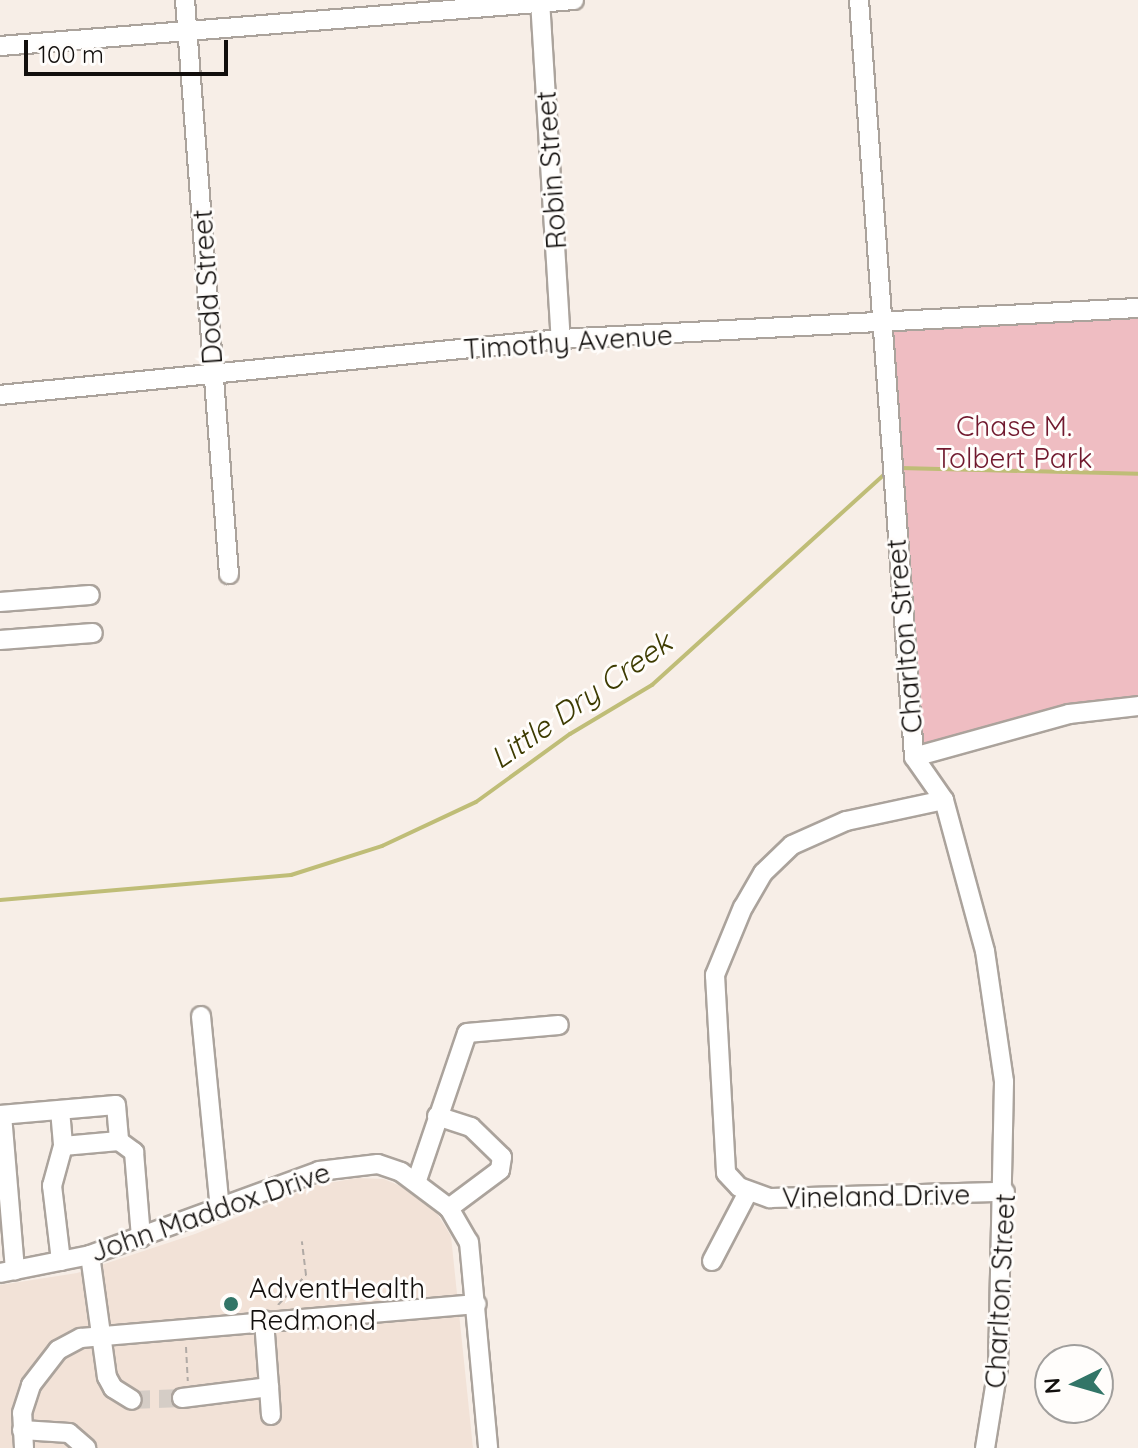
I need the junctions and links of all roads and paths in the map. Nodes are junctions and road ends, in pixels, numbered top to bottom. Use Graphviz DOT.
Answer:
graph roads {
  1 [pos="185,0"];
  2 [pos="574,0"];
  3 [pos="859,0"];
  4 [pos="540,1"];
  5 [pos="188,32"];
  6 [pos="0,46"];
  7 [pos="1138,308"];
  8 [pos="881,325"];
  9 [pos="561,339"];
  10 [pos="213,378"];
  11 [pos="0,395"];
  12 [pos="229,574"];
  13 [pos="90,595"];
  14 [pos="0,602"];
  15 [pos="93,633"];
  16 [pos="0,640"];
  17 [pos="1138,706"];
  18 [pos="914,757"];
  19 [pos="944,800"];
  20 [pos="201,1016"];
  21 [pos="559,1025"];
  22 [pos="60,1110"];
  23 [pos="1,1115"];
  24 [pos="437,1116"];
  25 [pos="119,1141"];
  26 [pos="63,1146"];
  27 [pos="417,1180"];
  28 [pos="748,1192"];
  29 [pos="1005,1192"];
  30 [pos="449,1208"];
  31 [pos="220,1209"];
  32 [pos="6,1226"];
  33 [pos="141,1238"];
  34 [pos="302,1241"];
  35 [pos="90,1255"];
  36 [pos="61,1261"];
  37 [pos="712,1261"];
  38 [pos="8,1272"];
  39 [pos="477,1304"];
  40 [pos="264,1320"];
  41 [pos="184,1326"];
  42 [pos="101,1333"];
  43 [pos="269,1387"];
  44 [pos="186,1397"];
  45 [pos="132,1400"];
  46 [pos="271,1415"];
  47 [pos="23,1439"];
  48 [pos="983,1446"];
  49 [pos="86,1448"];
  50 [pos="488,1448"];
  1 -- 5 [label="street, Dodd Street"];
  2 -- 4 [label="street"];
  3 -- 8 [label="street, Charlton Street"];
  4 -- 5 [label="street"];
  4 -- 9 [label="street, Robin Street"];
  5 -- 6 [label="street"];
  5 -- 10 [label="street, Dodd Street"];
  7 -- 8 [label="street, Timothy Avenue"];
  8 -- 9 [label="street, Timothy Avenue"];
  8 -- 18 [label="street, Charlton Street"];
  9 -- 10 [label="street, Timothy Avenue"];
  10 -- 11 [label="street, Timothy Avenue"];
  10 -- 12 [label="street, Dodd Street"];
  13 -- 14 [label="street"];
  15 -- 16 [label="street"];
  17 -- 18 [label="street"];
  18 -- 19 [label="street, Charlton Street"];
  19 -- 28 [label="street, Vineland Drive"];
  19 -- 29 [label="street, Charlton Street"];
  20 -- 31 [label="street"];
  21 -- 24 [label="street"];
  22 -- 23 [label="street"];
  22 -- 25 [label="street"];
  22 -- 26 [label="street"];
  23 -- 32 [label="street"];
  24 -- 27 [label="street"];
  24 -- 30 [label="street"];
  25 -- 26 [label="street"];
  25 -- 33 [label="street"];
  26 -- 36 [label="street"];
  27 -- 30 [label="street, John Maddox Drive"];
  27 -- 31 [label="street, John Maddox Drive"];
  28 -- 29 [label="street, Vineland Drive"];
  28 -- 37 [label="street, Vineland Drive"];
  29 -- 48 [label="street, Charlton Street"];
  30 -- 39 [label="street, John Maddox Drive"];
  31 -- 33 [label="street, John Maddox Drive"];
  32 -- 38 [label="street"];
  33 -- 35 [label="street, John Maddox Drive"];
  34 -- 40 [label="path"];
  35 -- 36 [label="street, John Maddox Drive"];
  35 -- 42 [label="street"];
  36 -- 38 [label="street, John Maddox Drive"];
  39 -- 40 [label="street"];
  39 -- 50 [label="street, John Maddox Drive"];
  40 -- 41 [label="street"];
  40 -- 43 [label="street"];
  41 -- 42 [label="street"];
  41 -- 44 [label="path"];
  42 -- 45 [label="street"];
  42 -- 47 [label="street"];
  43 -- 44 [label="street"];
  43 -- 46 [label="street"];
  47 -- 49 [label="street"];
}
